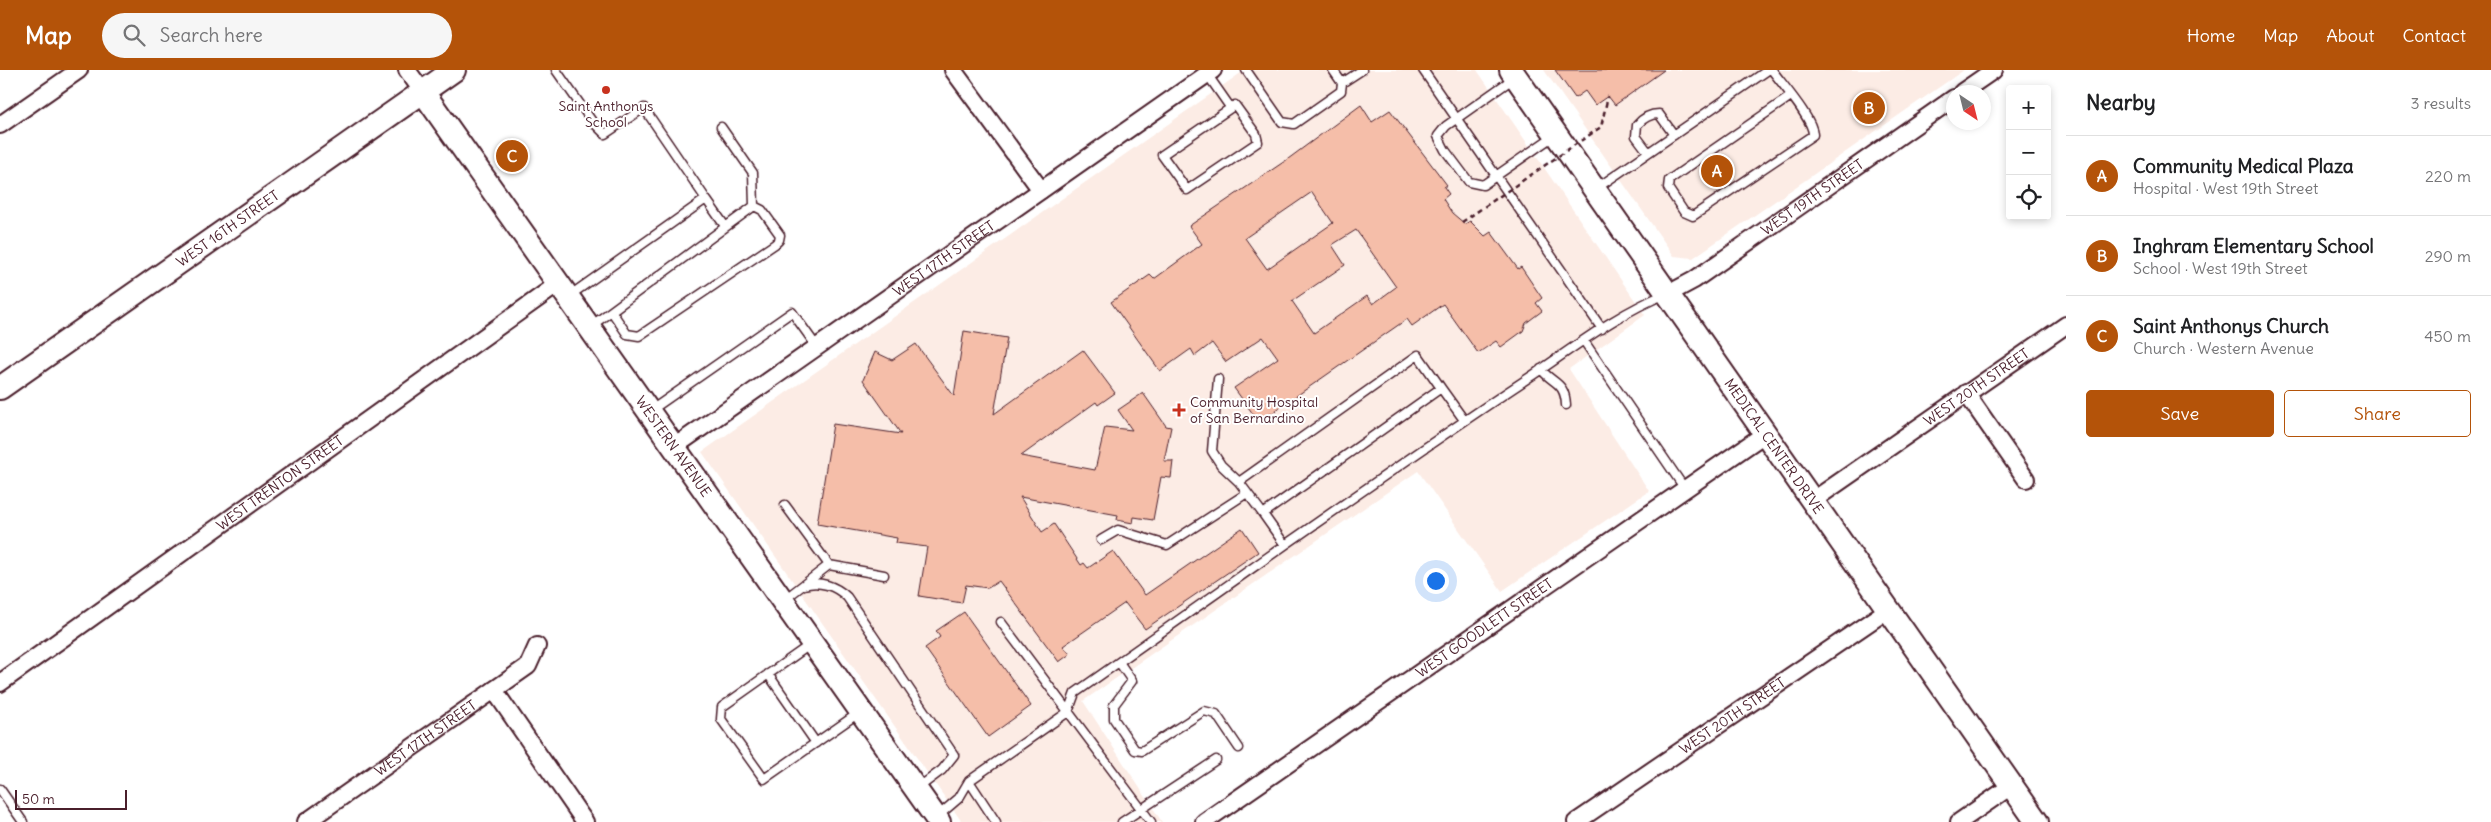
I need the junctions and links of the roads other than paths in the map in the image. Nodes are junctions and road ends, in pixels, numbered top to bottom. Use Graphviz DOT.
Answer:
graph roads {
  1 [pos="79,70"];
  2 [pos="407,70"];
  3 [pos="454,70"];
  4 [pos="556,70"];
  5 [pos="953,70"];
  6 [pos="1246,70"];
  7 [pos="1333,70"];
  8 [pos="1362,70"];
  9 [pos="1423,70"];
  10 [pos="1768,70"];
  11 [pos="1772,70"];
  12 [pos="1994,70"];
  13 [pos="1210,72"];
  14 [pos="1513,73"];
  15 [pos="1342,83"];
  16 [pos="1972,85"];
  17 [pos="423,92"];
  18 [pos="1791,96"];
  19 [pos="1946,104"];
  20 [pos="1230,107"];
  21 [pos="1456,119"];
  22 [pos="0,125"];
  23 [pos="721,127"];
  24 [pos="1557,134"];
  25 [pos="1674,135"];
  26 [pos="1648,152"];
  27 [pos="1497,175"];
  28 [pos="1595,189"];
  29 [pos="1041,190"];
  30 [pos="706,199"];
  31 [pos="754,206"];
  32 [pos="725,226"];
  33 [pos="563,290"];
  34 [pos="1668,294"];
  35 [pos="612,312"];
  36 [pos="2066,324"];
  37 [pos="589,327"];
  38 [pos="1602,329"];
  39 [pos="1584,341"];
  40 [pos="817,347"];
  41 [pos="1542,369"];
  42 [pos="1218,379"];
  43 [pos="0,388"];
  44 [pos="1441,388"];
  45 [pos="1966,393"];
  46 [pos="1566,404"];
  47 [pos="649,411"];
  48 [pos="1464,420"];
  49 [pos="1766,433"];
  50 [pos="674,447"];
  51 [pos="2026,480"];
  52 [pos="1239,482"];
  53 [pos="1685,489"];
  54 [pos="1247,493"];
  55 [pos="1812,501"];
  56 [pos="785,505"];
  57 [pos="1263,514"];
  58 [pos="1101,540"];
  59 [pos="1285,545"];
  60 [pos="829,565"];
  61 [pos="884,575"];
  62 [pos="804,585"];
  63 [pos="783,601"];
  64 [pos="1889,609"];
  65 [pos="1001,622"];
  66 [pos="813,643"];
  67 [pos="537,646"];
  68 [pos="1119,662"];
  69 [pos="768,674"];
  70 [pos="0,683"];
  71 [pos="494,690"];
  72 [pos="861,711"];
  73 [pos="1068,712"];
  74 [pos="816,743"];
  75 [pos="1239,748"];
  76 [pos="1216,760"];
  77 [pos="969,781"];
  78 [pos="2011,786"];
  79 [pos="0,789"];
  80 [pos="917,789"];
  81 [pos="1141,808"];
  82 [pos="938,820"];
  83 [pos="22,822"];
  84 [pos="306,822"];
  85 [pos="585,822"];
  86 [pos="996,822"];
  87 [pos="1122,822"];
  88 [pos="1151,822"];
  89 [pos="1204,822"];
  90 [pos="1576,822"];
  91 [pos="1959,822"];
  92 [pos="2037,822"];
  1 -- 22 [label="street"];
  2 -- 17 [label="street, WESTERN AVENUE"];
  3 -- 17 [label="street, WEST 16TH STREET"];
  4 -- 30 [label="lane"];
  5 -- 29 [label="street"];
  6 -- 15 [label="lane"];
  7 -- 15 [label="lane"];
  8 -- 15 [label="lane"];
  9 -- 21 [label="lane"];
  10 -- 25 [label="lane"];
  11 -- 18 [label="lane"];
  12 -- 16 [label="street"];
  13 -- 20 [label="lane"];
  13 -- 29 [label="street, WEST 17TH STREET"];
  14 -- 21 [label="lane"];
  14 -- 24 [label="street, MEDICAL CENTER DRIVE"];
  17 -- 33 [label="street, WESTERN AVENUE"];
  17 -- 43 [label="street, WEST 16TH STREET"];
  18 -- 18 [label="lane"];
  19 -- 34 [label="street, WEST 19TH STREET"];
  20 -- 20 [label="lane"];
  21 -- 27 [label="lane"];
  21 -- 27 [label="lane"];
  23 -- 31 [label="lane"];
  24 -- 27 [label="lane"];
  24 -- 28 [label="street, MEDICAL CENTER DRIVE"];
  25 -- 26 [label="lane"];
  25 -- 26 [label="lane"];
  26 -- 28 [label="lane"];
  27 -- 38 [label="lane"];
  28 -- 34 [label="street, MEDICAL CENTER DRIVE"];
  29 -- 40 [label="street, WEST 17TH STREET"];
  30 -- 32 [label="lane"];
  30 -- 33 [label="lane"];
  31 -- 32 [label="lane"];
  31 -- 35 [label="lane"];
  32 -- 35 [label="lane"];
  33 -- 37 [label="street, WESTERN AVENUE"];
  33 -- 70 [label="street, WEST TRENTON STREET"];
  34 -- 38 [label="lane"];
  34 -- 49 [label="street, MEDICAL CENTER DRIVE"];
  35 -- 37 [label="lane"];
  36 -- 45 [label="street, WEST 20TH STREET"];
  37 -- 47 [label="street, WESTERN AVENUE"];
  38 -- 39 [label="lane"];
  39 -- 41 [label="lane"];
  39 -- 53 [label="lane"];
  40 -- 47 [label="lane"];
  40 -- 50 [label="street, WEST 17TH STREET"];
  41 -- 46 [label="lane"];
  41 -- 48 [label="lane"];
  42 -- 52 [label="lane"];
  44 -- 48 [label="lane"];
  44 -- 52 [label="lane"];
  44 -- 57 [label="lane"];
  45 -- 51 [label="street"];
  45 -- 55 [label="street, WEST 20TH STREET"];
  47 -- 50 [label="street, WESTERN AVENUE"];
  48 -- 59 [label="lane"];
  49 -- 53 [label="street, WEST GOODLETT STREET"];
  49 -- 55 [label="street, MEDICAL CENTER DRIVE"];
  50 -- 63 [label="street, WESTERN AVENUE"];
  52 -- 54 [label="lane"];
  53 -- 89 [label="street, WEST GOODLETT STREET"];
  54 -- 57 [label="lane"];
  54 -- 58 [label="lane"];
  55 -- 64 [label="street, MEDICAL CENTER DRIVE"];
  56 -- 60 [label="lane"];
  57 -- 59 [label="lane"];
  59 -- 68 [label="lane"];
  60 -- 61 [label="lane"];
  60 -- 62 [label="lane"];
  62 -- 63 [label="lane"];
  62 -- 80 [label="lane"];
  63 -- 66 [label="street, WESTERN AVENUE"];
  64 -- 78 [label="street, MEDICAL CENTER DRIVE"];
  64 -- 90 [label="street, WEST 20TH STREET"];
  65 -- 73 [label="lane"];
  66 -- 69 [label="lane"];
  66 -- 72 [label="street, WESTERN AVENUE"];
  67 -- 71 [label="street, WEST 17TH STREET"];
  68 -- 73 [label="lane"];
  68 -- 75 [label="lane"];
  69 -- 74 [label="lane"];
  69 -- 74 [label="lane"];
  71 -- 84 [label="street, WEST 17TH STREET"];
  71 -- 85 [label="street"];
  72 -- 74 [label="lane"];
  72 -- 80 [label="street, WESTERN AVENUE"];
  73 -- 77 [label="lane"];
  73 -- 81 [label="lane"];
  76 -- 81 [label="lane"];
  77 -- 82 [label="lane"];
  77 -- 86 [label="lane"];
  78 -- 91 [label="street"];
  78 -- 92 [label="street, MEDICAL CENTER DRIVE"];
  79 -- 83 [label="lane"];
  80 -- 82 [label="street, WESTERN AVENUE"];
  81 -- 87 [label="lane"];
  81 -- 88 [label="lane"];
}
